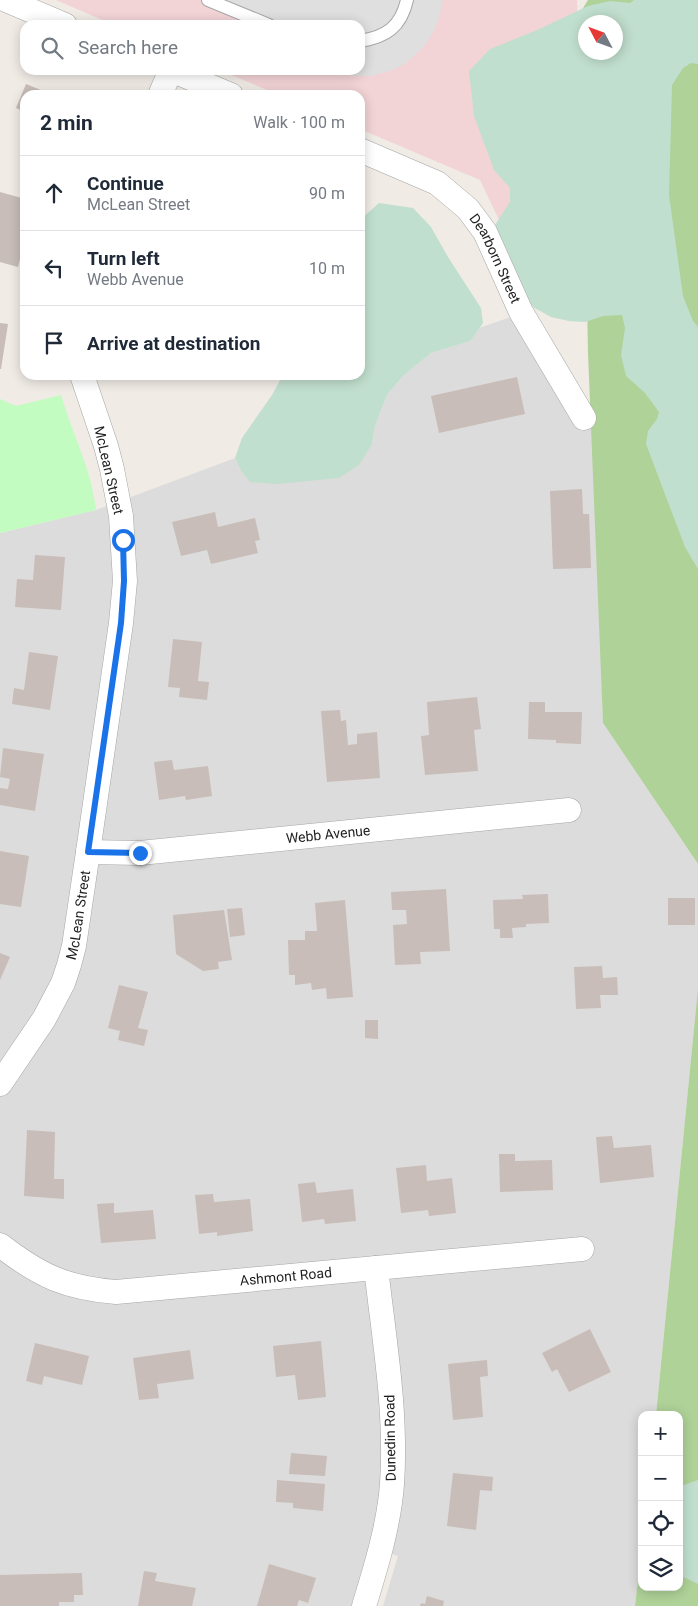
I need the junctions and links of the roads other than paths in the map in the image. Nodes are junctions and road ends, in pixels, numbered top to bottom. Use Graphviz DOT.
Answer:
graph roads {
  1 [pos="6,0"];
  2 [pos="208,0"];
  3 [pos="406,0"];
  4 [pos="53,20"];
  5 [pos="245,20"];
  6 [pos="365,40"];
  7 [pos="169,75"];
  8 [pos="198,75"];
  9 [pos="162,90"];
  10 [pos="223,90"];
  11 [pos="365,152"];
  12 [pos="84,380"];
  13 [pos="584,418"];
  14 [pos="568,810"];
  15 [pos="88,852"];
  16 [pos="0,1084"];
  17 [pos="0,1245"];
  18 [pos="582,1249"];
  19 [pos="376,1268"];
  20 [pos="364,1606"];
  1 -- 4 [label="street"];
  2 -- 5 [label="lane"];
  3 -- 6 [label="lane"];
  7 -- 9 [label="street"];
  8 -- 10 [label="street"];
  11 -- 13 [label="street, Dearborn Street"];
  12 -- 15 [label="street, McLean Street"];
  14 -- 15 [label="street, Webb Avenue"];
  15 -- 16 [label="street, McLean Street"];
  17 -- 19 [label="street, Ashmont Road"];
  18 -- 19 [label="street, Ashmont Road"];
  19 -- 20 [label="street, Dunedin Road"];
}
